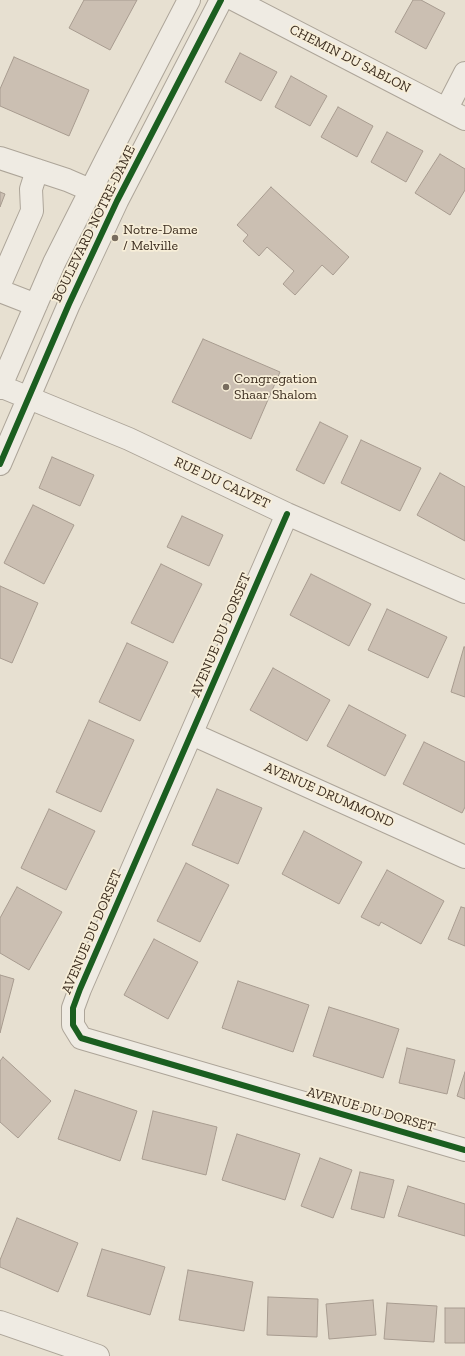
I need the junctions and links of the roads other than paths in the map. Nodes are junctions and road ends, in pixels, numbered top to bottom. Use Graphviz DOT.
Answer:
graph roads {
  1 [pos="189,0"];
  2 [pos="221,0"];
  3 [pos="235,0"];
  4 [pos="465,73"];
  5 [pos="456,113"];
  6 [pos="0,158"];
  7 [pos="37,170"];
  8 [pos="91,190"];
  9 [pos="117,201"];
  10 [pos="0,284"];
  11 [pos="0,291"];
  12 [pos="36,305"];
  13 [pos="0,387"];
  14 [pos="29,399"];
  15 [pos="0,464"];
  16 [pos="287,514"];
  17 [pos="465,592"];
  18 [pos="192,734"];
  19 [pos="465,857"];
  20 [pos="465,1150"];
  21 [pos="0,1322"];
  22 [pos="98,1356"];
  1 -- 8 [label="street, BOULEVARD NOTRE-DAME"];
  2 -- 9 [label="street, BOULEVARD NOTRE-DAME"];
  3 -- 5 [label="street, CHEMIN DU SABLON"];
  4 -- 5 [label="street"];
  6 -- 7 [label="street"];
  7 -- 8 [label="street"];
  7 -- 10 [label="street"];
  8 -- 9 [label="street"];
  8 -- 12 [label="street, BOULEVARD NOTRE-DAME"];
  9 -- 14 [label="street, BOULEVARD NOTRE-DAME"];
  11 -- 12 [label="street"];
  12 -- 13 [label="street, BOULEVARD NOTRE-DAME"];
  13 -- 14 [label="street, RUE DU CALVET"];
  14 -- 15 [label="street, BOULEVARD NOTRE-DAME"];
  14 -- 16 [label="street, RUE DU CALVET"];
  16 -- 17 [label="street, RUE DU CALVET"];
  16 -- 18 [label="street, AVENUE DU DORSET"];
  18 -- 19 [label="street, AVENUE DRUMMOND"];
  18 -- 20 [label="street, AVENUE DU DORSET"];
  21 -- 22 [label="street"];
}
